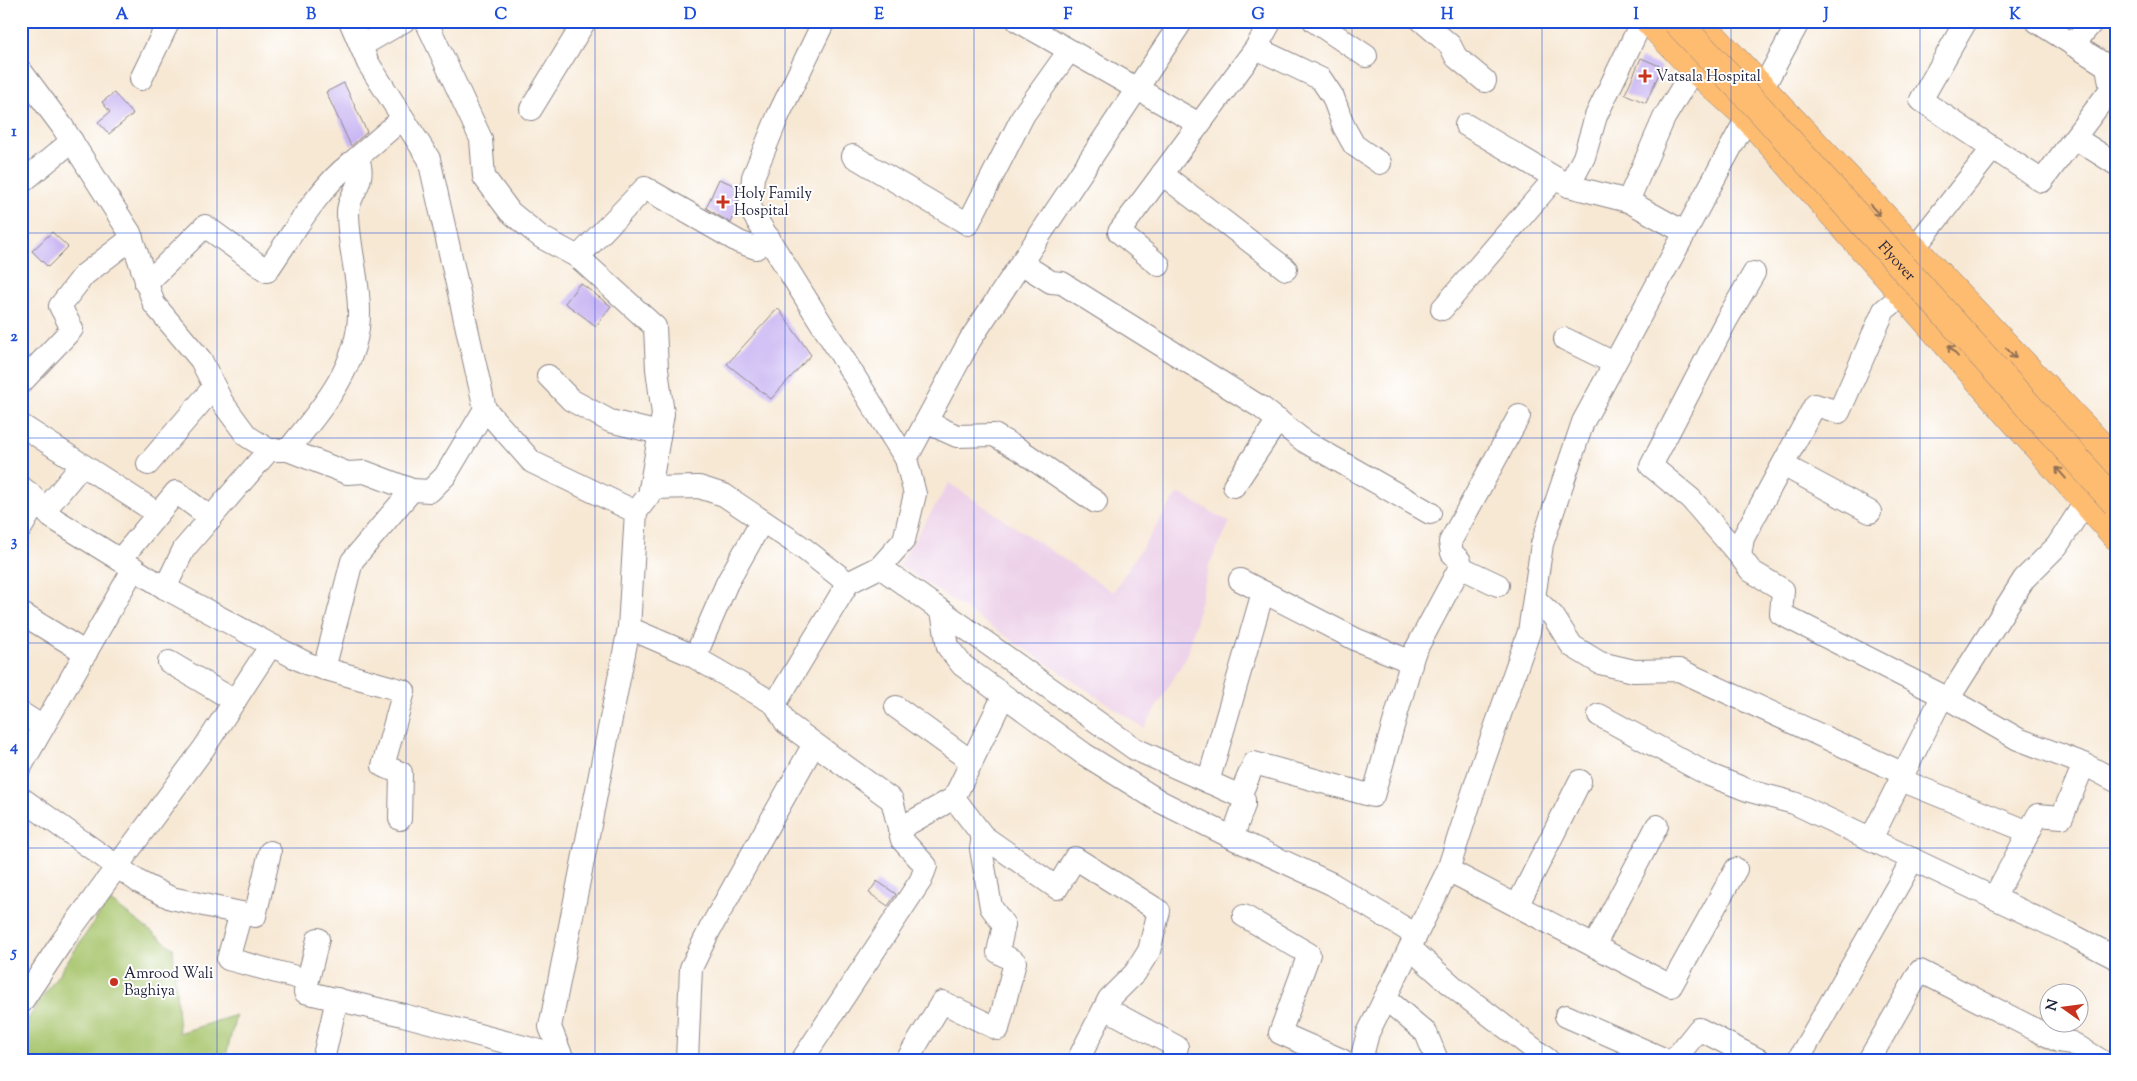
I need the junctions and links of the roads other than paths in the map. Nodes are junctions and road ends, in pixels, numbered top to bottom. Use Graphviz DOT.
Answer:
graph roads {
  1 [pos="169,21"];
  2 [pos="350,21"];
  3 [pos="404,21"];
  4 [pos="426,21"];
  5 [pos="824,21"];
  6 [pos="1018,21"];
  7 [pos="1182,21"];
  8 [pos="1271,21"];
  9 [pos="1314,21"];
  10 [pos="1422,21"];
  11 [pos="1642,21"];
  12 [pos="1649,21"];
  13 [pos="1676,21"];
  14 [pos="1698,21"];
  15 [pos="1799,21"];
  16 [pos="1966,21"];
  17 [pos="2036,21"];
  18 [pos="2093,21"];
  19 [pos="582,22"];
  20 [pos="2073,45"];
  21 [pos="361,46"];
  22 [pos="1256,48"];
  23 [pos="1069,51"];
  24 [pos="1366,56"];
  25 [pos="1694,68"];
  26 [pos="21,70"];
  27 [pos="141,79"];
  28 [pos="1486,81"];
  29 [pos="1136,89"];
  30 [pos="1761,89"];
  31 [pos="530,109"];
  32 [pos="1747,116"];
  33 [pos="403,118"];
  34 [pos="1199,124"];
  35 [pos="1466,125"];
  36 [pos="2075,138"];
  37 [pos="72,141"];
  38 [pos="1992,148"];
  39 [pos="853,156"];
  40 [pos="1380,163"];
  41 [pos="350,164"];
  42 [pos="2116,164"];
  43 [pos="1162,174"];
  44 [pos="1562,182"];
  45 [pos="21,183"];
  46 [pos="1628,201"];
  47 [pos="1684,232"];
  48 [pos="132,238"];
  49 [pos="769,238"];
  50 [pos="1914,250"];
  51 [pos="578,257"];
  52 [pos="1021,263"];
  53 [pos="1159,265"];
  54 [pos="1286,268"];
  55 [pos="1754,273"];
  56 [pos="146,284"];
  57 [pos="1896,285"];
  58 [pos="1442,308"];
  59 [pos="1565,339"];
  60 [pos="1614,363"];
  61 [pos="548,376"];
  62 [pos="21,383"];
  63 [pos="214,387"];
  64 [pos="485,409"];
  65 [pos="1519,416"];
  66 [pos="1278,420"];
  67 [pos="926,422"];
  68 [pos="21,425"];
  69 [pos="659,433"];
  70 [pos="279,450"];
  71 [pos="906,459"];
  72 [pos="2116,462"];
  73 [pos="82,464"];
  74 [pos="148,464"];
  75 [pos="1782,465"];
  76 [pos="2116,480"];
  77 [pos="1234,486"];
  78 [pos="650,488"];
  79 [pos="412,490"];
  80 [pos="35,500"];
  81 [pos="1096,502"];
  82 [pos="2086,502"];
  83 [pos="2116,503"];
  84 [pos="636,512"];
  85 [pos="1870,512"];
  86 [pos="157,513"];
  87 [pos="1430,513"];
  88 [pos="211,518"];
  89 [pos="762,521"];
  90 [pos="21,528"];
  91 [pos="2116,536"];
  92 [pos="1740,556"];
  93 [pos="127,564"];
  94 [pos="880,567"];
  95 [pos="1460,567"];
  96 [pos="1240,580"];
  97 [pos="848,583"];
  98 [pos="1498,585"];
  99 [pos="165,588"];
  100 [pos="1263,592"];
  101 [pos="1534,598"];
  102 [pos="942,611"];
  103 [pos="21,613"];
  104 [pos="630,628"];
  105 [pos="271,645"];
  106 [pos="86,652"];
  107 [pos="695,657"];
  108 [pos="169,662"];
  109 [pos="1411,665"];
  110 [pos="324,669"];
  111 [pos="1035,678"];
  112 [pos="1947,698"];
  113 [pos="235,701"];
  114 [pos="775,704"];
  115 [pos="1008,704"];
  116 [pos="896,707"];
  117 [pos="21,713"];
  118 [pos="1600,715"];
  119 [pos="43,727"];
  120 [pos="814,744"];
  121 [pos="972,762"];
  122 [pos="2084,764"];
  123 [pos="21,766"];
  124 [pos="1903,777"];
  125 [pos="1580,781"];
  126 [pos="2116,781"];
  127 [pos="1208,782"];
  128 [pos="1240,796"];
  129 [pos="21,798"];
  130 [pos="954,798"];
  131 [pos="400,819"];
  132 [pos="1657,826"];
  133 [pos="899,829"];
  134 [pos="2029,832"];
  135 [pos="983,836"];
  136 [pos="1235,839"];
  137 [pos="1871,839"];
  138 [pos="270,852"];
  139 [pos="1913,859"];
  140 [pos="116,868"];
  141 [pos="1736,869"];
  142 [pos="1448,870"];
  143 [pos="1994,898"];
  144 [pos="1517,906"];
  145 [pos="241,913"];
  146 [pos="1244,916"];
  147 [pos="318,939"];
  148 [pos="1413,942"];
  149 [pos="1594,946"];
  150 [pos="2116,958"];
  151 [pos="307,980"];
  152 [pos="1385,998"];
  153 [pos="337,1000"];
  154 [pos="21,1003"];
  155 [pos="1105,1008"];
  156 [pos="1566,1016"];
  157 [pos="563,1059"];
  158 [pos="323,1060"];
  159 [pos="687,1060"];
  160 [pos="802,1060"];
  161 [pos="907,1060"];
  162 [pos="1078,1060"];
  163 [pos="1172,1060"];
  164 [pos="1342,1060"];
  165 [pos="1361,1060"];
  166 [pos="1437,1060"];
  167 [pos="1548,1060"];
  168 [pos="1666,1060"];
  169 [pos="1674,1060"];
  170 [pos="1759,1060"];
  171 [pos="1798,1060"];
  172 [pos="1869,1060"];
  173 [pos="2100,1060"];
  1 -- 27 [label="street"];
  2 -- 21 [label="street"];
  3 -- 21 [label="street"];
  4 -- 51 [label="street"];
  5 -- 49 [label="street"];
  6 -- 23 [label="street"];
  7 -- 29 [label="street"];
  8 -- 22 [label="street"];
  9 -- 24 [label="street"];
  10 -- 28 [label="street"];
  11 -- 44 [label="street"];
  12 -- 25 [label="main road"];
  13 -- 83 [label="main road, Flyover, bridge"];
  14 -- 30 [label="main road"];
  15 -- 30 [label="street"];
  16 -- 38 [label="street"];
  17 -- 20 [label="street"];
  18 -- 20 [label="street"];
  19 -- 31 [label="street"];
  20 -- 36 [label="street"];
  21 -- 33 [label="street"];
  22 -- 34 [label="street"];
  22 -- 40 [label="street"];
  23 -- 29 [label="street"];
  23 -- 39 [label="street"];
  25 -- 32 [label="main road"];
  25 -- 46 [label="street"];
  26 -- 37 [label="street"];
  29 -- 34 [label="street"];
  29 -- 52 [label="street"];
  30 -- 32 [label="street"];
  30 -- 50 [label="main road, one-way"];
  32 -- 47 [label="street"];
  32 -- 57 [label="main road"];
  33 -- 41 [label="street"];
  33 -- 64 [label="street"];
  34 -- 43 [label="street"];
  35 -- 44 [label="street"];
  36 -- 38 [label="street"];
  36 -- 42 [label="street"];
  37 -- 45 [label="street"];
  37 -- 48 [label="street"];
  38 -- 50 [label="street"];
  41 -- 56 [label="street"];
  41 -- 70 [label="street"];
  43 -- 53 [label="street"];
  43 -- 54 [label="street"];
  44 -- 46 [label="street"];
  44 -- 58 [label="street"];
  46 -- 47 [label="street"];
  47 -- 60 [label="street"];
  48 -- 56 [label="street"];
  48 -- 62 [label="street"];
  49 -- 51 [label="street"];
  49 -- 71 [label="street"];
  50 -- 57 [label="street"];
  50 -- 72 [label="main road, one-way"];
  51 -- 69 [label="street"];
  52 -- 66 [label="street"];
  52 -- 67 [label="street"];
  55 -- 92 [label="street"];
  56 -- 63 [label="street"];
  57 -- 75 [label="street"];
  82 -- 57 [label="main road, one-way"];
  59 -- 60 [label="street"];
  60 -- 101 [label="street"];
  61 -- 69 [label="street"];
  63 -- 70 [label="street"];
  63 -- 74 [label="street"];
  64 -- 79 [label="street"];
  64 -- 84 [label="street"];
  65 -- 95 [label="street"];
  66 -- 77 [label="street"];
  66 -- 87 [label="street"];
  67 -- 71 [label="street"];
  67 -- 81 [label="street"];
  68 -- 73 [label="street"];
  69 -- 78 [label="street"];
  70 -- 79 [label="street"];
  70 -- 88 [label="street"];
  71 -- 94 [label="street"];
  73 -- 80 [label="street"];
  73 -- 86 [label="street"];
  75 -- 85 [label="street"];
  75 -- 92 [label="street"];
  76 -- 82 [label="street"];
  78 -- 84 [label="street"];
  78 -- 89 [label="street"];
  79 -- 110 [label="street"];
  80 -- 90 [label="street"];
  80 -- 93 [label="street"];
  82 -- 91 [label="main road"];
  82 -- 112 [label="street"];
  84 -- 104 [label="street"];
  86 -- 88 [label="street"];
  86 -- 93 [label="street"];
  88 -- 99 [label="street"];
  89 -- 97 [label="street"];
  89 -- 107 [label="street"];
  92 -- 112 [label="street"];
  93 -- 99 [label="street"];
  93 -- 106 [label="street"];
  94 -- 97 [label="street"];
  94 -- 102 [label="street"];
  95 -- 98 [label="street"];
  95 -- 109 [label="street"];
  96 -- 100 [label="street"];
  97 -- 114 [label="street"];
  99 -- 105 [label="street"];
  100 -- 109 [label="street"];
  100 -- 127 [label="street"];
  101 -- 124 [label="street"];
  101 -- 142 [label="street"];
  102 -- 111 [label="street"];
  102 -- 115 [label="street"];
  103 -- 106 [label="street"];
  104 -- 107 [label="street"];
  104 -- 157 [label="street"];
  105 -- 110 [label="street"];
  105 -- 113 [label="street"];
  106 -- 119 [label="street"];
  107 -- 114 [label="street"];
  108 -- 113 [label="street"];
  109 -- 128 [label="street"];
  110 -- 131 [label="street"];
  111 -- 115 [label="street"];
  111 -- 127 [label="street"];
  112 -- 122 [label="street"];
  112 -- 124 [label="street"];
  113 -- 140 [label="street"];
  114 -- 120 [label="street"];
  115 -- 121 [label="street"];
  115 -- 136 [label="street"];
  116 -- 121 [label="street"];
  117 -- 119 [label="street"];
  118 -- 137 [label="street"];
  119 -- 123 [label="street"];
  120 -- 133 [label="street"];
  120 -- 159 [label="street"];
  121 -- 130 [label="street"];
  122 -- 126 [label="street"];
  122 -- 134 [label="street"];
  124 -- 134 [label="street"];
  124 -- 137 [label="street"];
  125 -- 144 [label="street"];
  127 -- 128 [label="street"];
  128 -- 136 [label="street"];
  129 -- 140 [label="street"];
  130 -- 133 [label="street"];
  130 -- 135 [label="street"];
  132 -- 149 [label="street"];
  133 -- 160 [label="street"];
  134 -- 143 [label="street"];
  135 -- 155 [label="street"];
  135 -- 161 [label="street"];
  136 -- 148 [label="street"];
  137 -- 139 [label="street"];
  138 -- 145 [label="street"];
  139 -- 143 [label="street"];
  139 -- 171 [label="street"];
  140 -- 145 [label="street"];
  140 -- 154 [label="street"];
  141 -- 149 [label="street"];
  142 -- 144 [label="street"];
  142 -- 148 [label="street"];
  143 -- 150 [label="street"];
  144 -- 149 [label="street"];
  145 -- 151 [label="street"];
  146 -- 164 [label="street"];
  147 -- 151 [label="street"];
  148 -- 152 [label="street"];
  148 -- 167 [label="street"];
  151 -- 153 [label="street"];
  152 -- 165 [label="street"];
  152 -- 166 [label="street"];
  153 -- 157 [label="street"];
  153 -- 158 [label="street"];
  155 -- 162 [label="street"];
  155 -- 163 [label="street"];
  156 -- 168 [label="street"];
  169 -- 170 [label="street"];
  172 -- 173 [label="street"];
}
